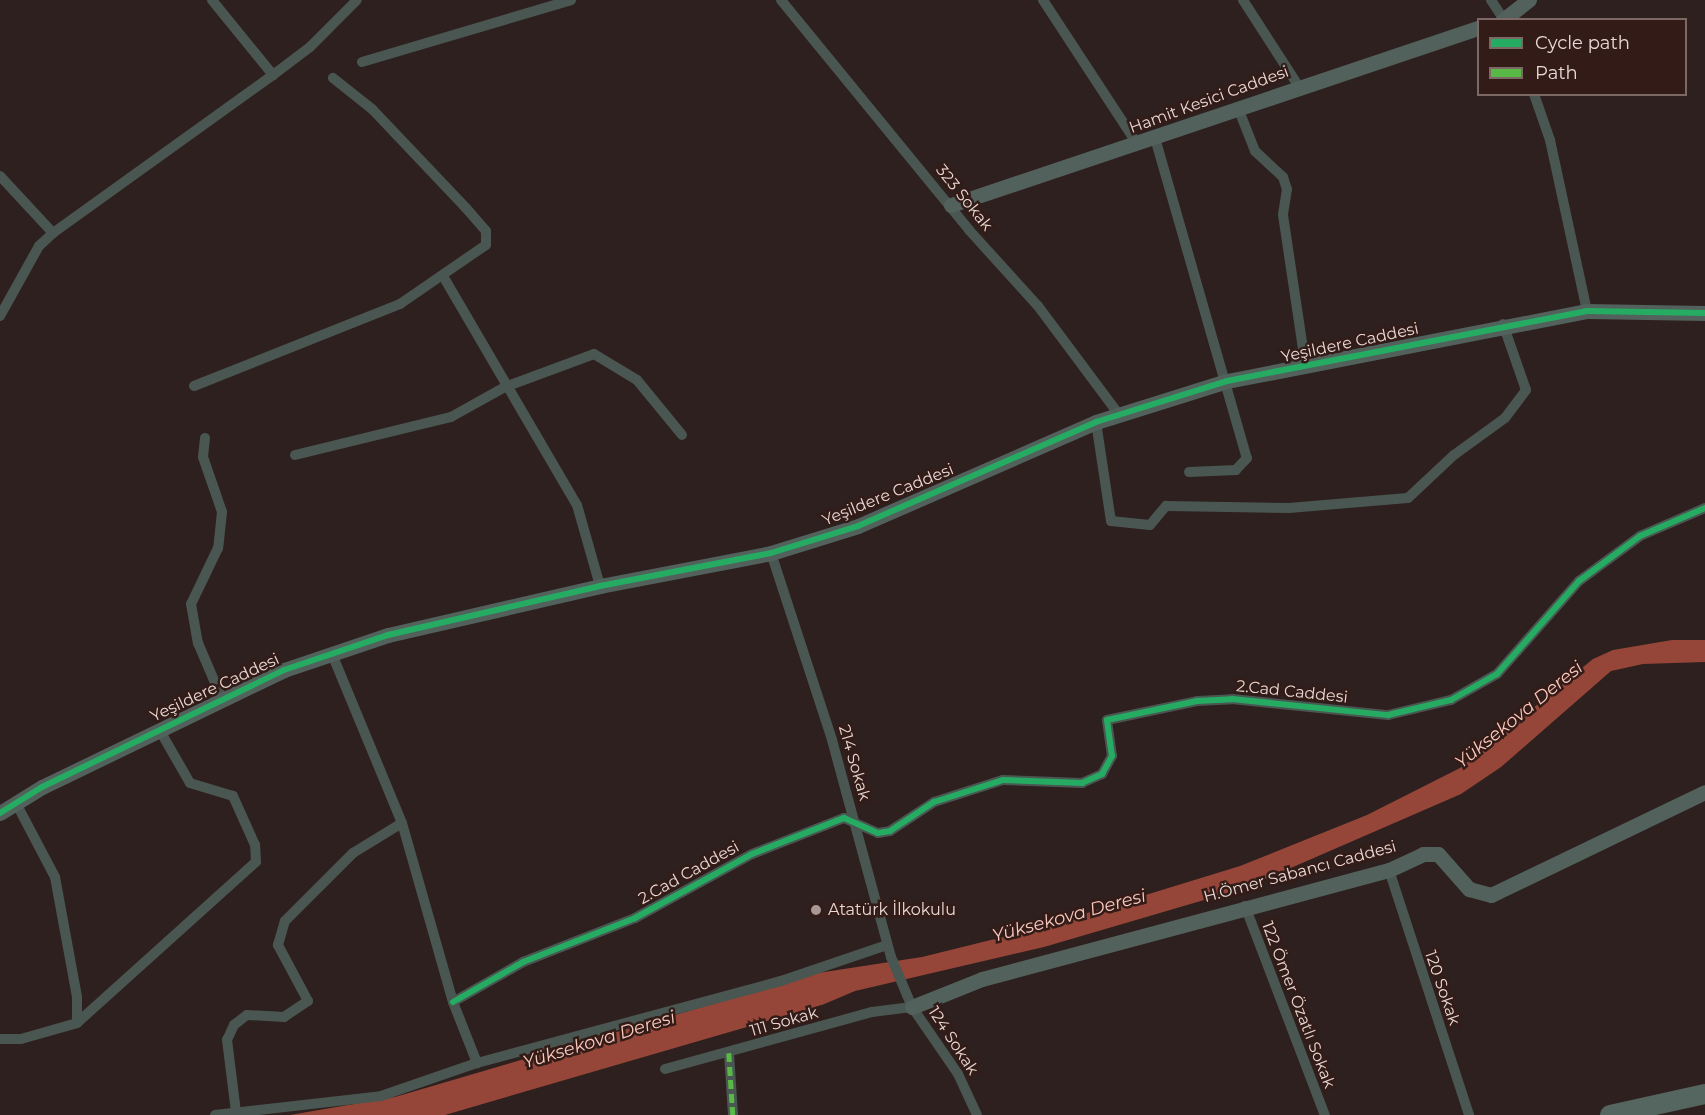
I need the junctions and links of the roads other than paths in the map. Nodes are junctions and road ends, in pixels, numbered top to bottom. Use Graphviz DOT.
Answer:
graph roads {
  1 [pos="212,0"];
  2 [pos="357,0"];
  3 [pos="571,0"];
  4 [pos="781,0"];
  5 [pos="1043,0"];
  6 [pos="1243,0"];
  7 [pos="1491,0"];
  8 [pos="1529,0"];
  9 [pos="1503,18"];
  10 [pos="1505,18"];
  11 [pos="1477,29"];
  12 [pos="362,62"];
  13 [pos="273,75"];
  14 [pos="333,78"];
  15 [pos="1299,87"];
  16 [pos="1535,96"];
  17 [pos="1238,108"];
  18 [pos="1155,138"];
  19 [pos="1138,145"];
  20 [pos="0,176"];
  21 [pos="951,205"];
  22 [pos="52,233"];
  23 [pos="443,276"];
  24 [pos="1587,311"];
  25 [pos="1705,313"];
  26 [pos="0,316"];
  27 [pos="1503,324"];
  28 [pos="1306,368"];
  29 [pos="1227,381"];
  30 [pos="194,386"];
  31 [pos="505,387"];
  32 [pos="1120,416"];
  33 [pos="1096,422"];
  34 [pos="682,435"];
  35 [pos="205,438"];
  36 [pos="295,455"];
  37 [pos="1189,472"];
  38 [pos="1705,508"];
  39 [pos="771,553"];
  40 [pos="600,586"];
  41 [pos="332,654"];
  42 [pos="222,699"];
  43 [pos="159,729"];
  44 [pos="1705,792"];
  45 [pos="16,803"];
  46 [pos="0,813"];
  47 [pos="402,823"];
  48 [pos="856,827"];
  49 [pos="1389,870"];
  50 [pos="1245,906"];
  51 [pos="887,945"];
  52 [pos="902,983"];
  53 [pos="453,1002"];
  54 [pos="912,1007"];
  55 [pos="77,1023"];
  56 [pos="0,1039"];
  57 [pos="729,1053"];
  58 [pos="477,1063"];
  59 [pos="665,1069"];
  60 [pos="1705,1094"];
  61 [pos="236,1112"];
  62 [pos="216,1115"];
  63 [pos="733,1115"];
  64 [pos="977,1115"];
  65 [pos="1325,1115"];
  66 [pos="1469,1115"];
  67 [pos="1610,1115"];
  1 -- 13 [label="street"];
  2 -- 13 [label="street"];
  3 -- 12 [label="street"];
  4 -- 21 [label="street, 323 Sokak"];
  5 -- 19 [label="street"];
  6 -- 15 [label="street"];
  7 -- 9 [label="street"];
  8 -- 10 [label="street"];
  11 -- 15 [label="street, Hamit Kesici Caddesi"];
  13 -- 22 [label="street"];
  14 -- 23 [label="street"];
  15 -- 17 [label="street, Hamit Kesici Caddesi"];
  16 -- 24 [label="street"];
  17 -- 18 [label="street, Hamit Kesici Caddesi"];
  17 -- 28 [label="street"];
  18 -- 19 [label="street, Hamit Kesici Caddesi"];
  18 -- 29 [label="street"];
  19 -- 21 [label="street, Hamit Kesici Caddesi"];
  20 -- 22 [label="street"];
  21 -- 32 [label="street, 323 Sokak"];
  22 -- 26 [label="street"];
  23 -- 30 [label="street"];
  23 -- 31 [label="street"];
  24 -- 25 [label="street, Yeşildere Caddesi"];
  24 -- 27 [label="street, Yeşildere Caddesi"];
  27 -- 28 [label="street, Yeşildere Caddesi"];
  27 -- 33 [label="street"];
  28 -- 29 [label="street, Yeşildere Caddesi"];
  29 -- 32 [label="street, Yeşildere Caddesi"];
  29 -- 37 [label="street"];
  31 -- 34 [label="street"];
  31 -- 36 [label="street"];
  31 -- 40 [label="street"];
  32 -- 33 [label="street, Yeşildere Caddesi"];
  33 -- 39 [label="street, Yeşildere Caddesi"];
  35 -- 42 [label="street"];
  38 -- 48 [label="street, 2.Cad Caddesi"];
  39 -- 40 [label="street, Yeşildere Caddesi"];
  39 -- 48 [label="street, 214 Sokak"];
  40 -- 41 [label="street, Yeşildere Caddesi"];
  41 -- 42 [label="street, Yeşildere Caddesi"];
  41 -- 47 [label="street"];
  42 -- 43 [label="street, Yeşildere Caddesi"];
  43 -- 45 [label="street, Yeşildere Caddesi"];
  43 -- 55 [label="street"];
  44 -- 49 [label="street, H.Ömer Sabancı Caddesi"];
  45 -- 46 [label="street, Yeşildere Caddesi"];
  45 -- 55 [label="street"];
  47 -- 53 [label="street"];
  47 -- 61 [label="street"];
  48 -- 51 [label="street, 214 Sokak"];
  48 -- 53 [label="street, 2.Cad Caddesi"];
  49 -- 50 [label="street, H.Ömer Sabancı Caddesi"];
  49 -- 66 [label="street, 120 Sokak"];
  50 -- 54 [label="street, H.Ömer Sabancı Caddesi"];
  50 -- 65 [label="street, 122 Ömer Özatlı Sokak"];
  51 -- 52 [label="street, 214 Sokak"];
  51 -- 58 [label="street"];
  52 -- 54 [label="street, 124 Sokak"];
  53 -- 58 [label="street"];
  54 -- 57 [label="street, 111 Sokak"];
  54 -- 64 [label="street, 124 Sokak"];
  55 -- 56 [label="street"];
  57 -- 59 [label="street, 111 Sokak"];
  57 -- 63 [label="street"];
  58 -- 61 [label="street"];
  60 -- 67 [label="highway"];
  61 -- 62 [label="street"];
}
